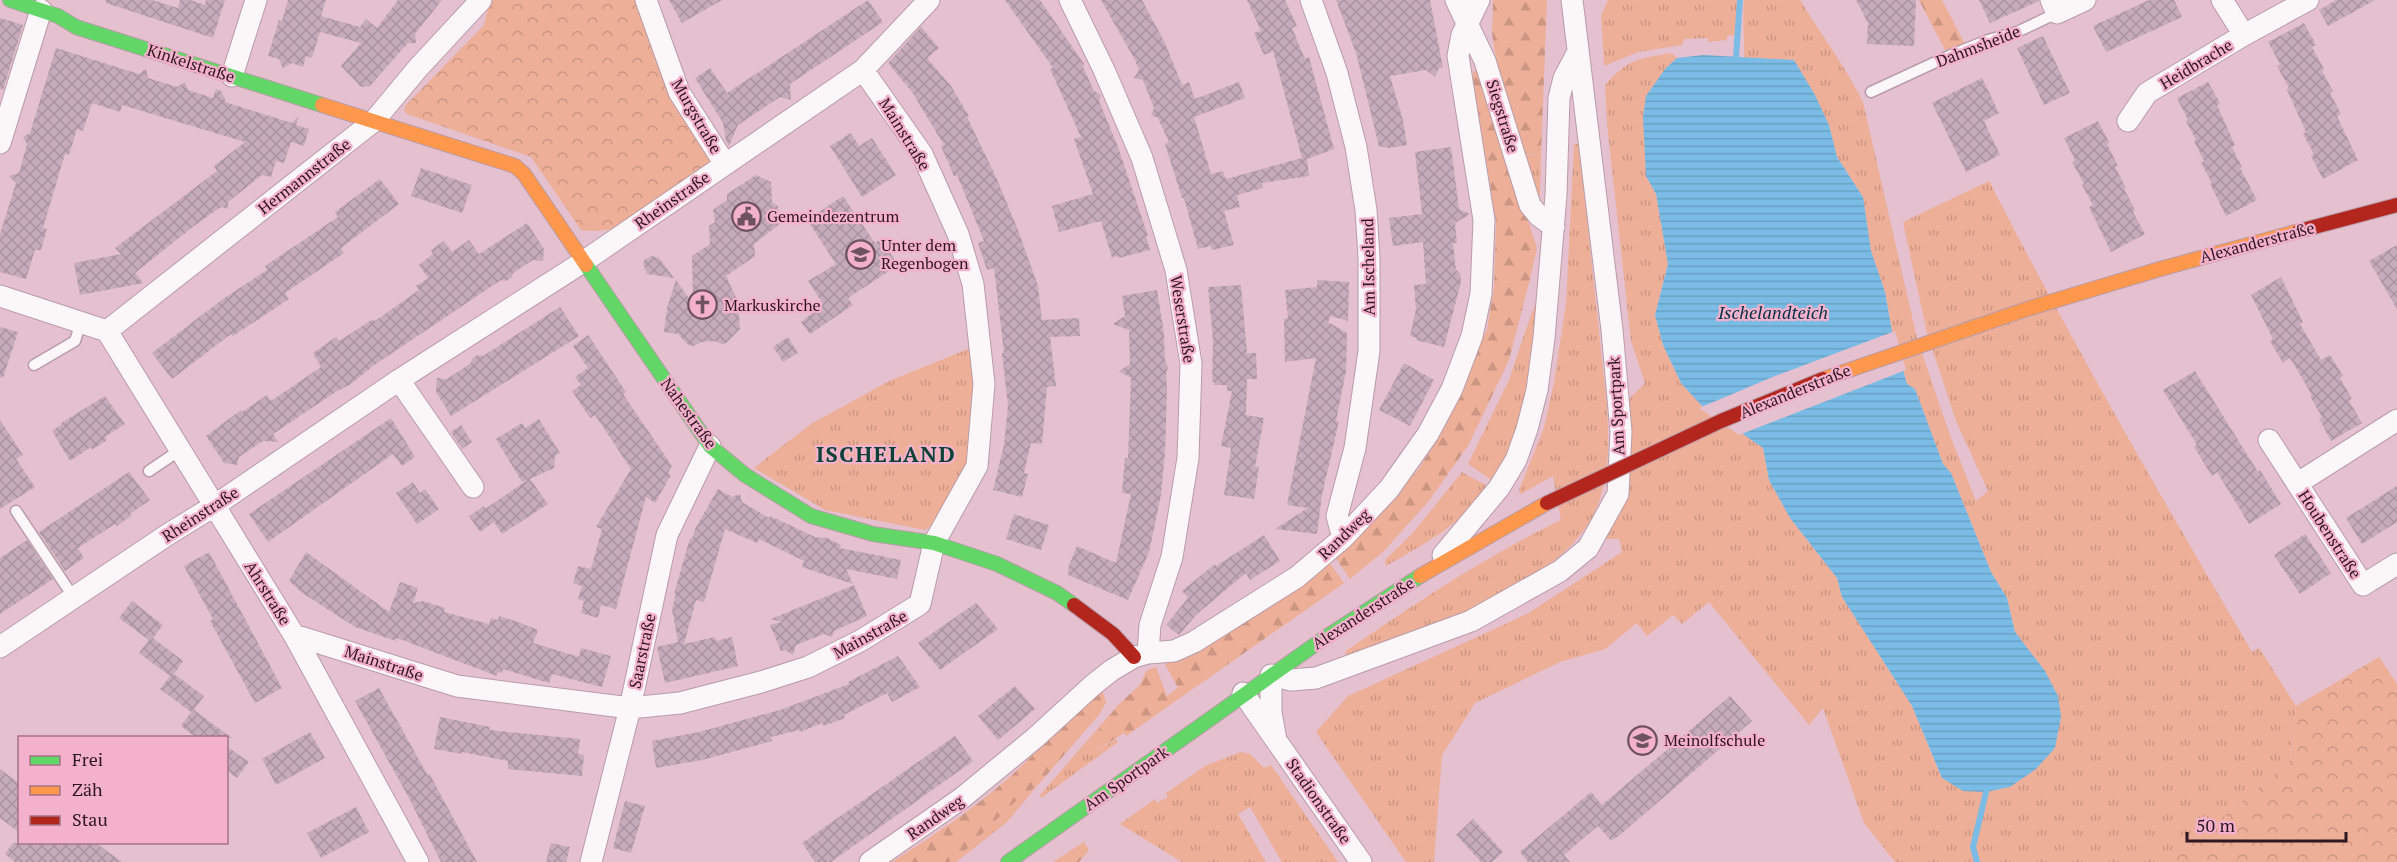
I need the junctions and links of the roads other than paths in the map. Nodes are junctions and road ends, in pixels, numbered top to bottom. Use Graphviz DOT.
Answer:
graph roads {
  1 [pos="10,0"];
  2 [pos="256,0"];
  3 [pos="481,0"];
  4 [pos="646,0"];
  5 [pos="929,0"];
  6 [pos="1070,0"];
  7 [pos="1311,0"];
  8 [pos="1456,0"];
  9 [pos="1479,0"];
  10 [pos="1572,0"];
  11 [pos="2085,0"];
  12 [pos="2222,0"];
  13 [pos="2308,0"];
  14 [pos="2054,7"];
  15 [pos="54,9"];
  16 [pos="1468,22"];
  17 [pos="2244,35"];
  18 [pos="1578,52"];
  19 [pos="863,70"];
  20 [pos="232,76"];
  21 [pos="1871,92"];
  22 [pos="374,121"];
  23 [pos="2128,122"];
  24 [pos="0,143"];
  25 [pos="724,164"];
  26 [pos="2397,204"];
  27 [pos="1554,227"];
  28 [pos="583,262"];
  29 [pos="0,296"];
  30 [pos="81,322"];
  31 [pos="107,331"];
  32 [pos="34,365"];
  33 [pos="399,380"];
  34 [pos="2397,420"];
  35 [pos="2269,440"];
  36 [pos="710,446"];
  37 [pos="180,450"];
  38 [pos="149,471"];
  39 [pos="2298,483"];
  40 [pos="473,487"];
  41 [pos="214,506"];
  42 [pos="16,511"];
  43 [pos="1343,538"];
  44 [pos="934,543"];
  45 [pos="2397,564"];
  46 [pos="1433,567"];
  47 [pos="74,598"];
  48 [pos="294,635"];
  49 [pos="0,647"];
  50 [pos="1141,655"];
  51 [pos="1271,675"];
  52 [pos="1243,693"];
  53 [pos="630,708"];
  54 [pos="1276,740"];
  55 [pos="418,862"];
  56 [pos="591,862"];
  57 [pos="870,862"];
  58 [pos="1008,862"];
  59 [pos="1361,862"];
  1 -- 15 [label="main road, Kinkelstraße"];
  2 -- 20 [label="street"];
  3 -- 22 [label="street, Hermannstraße"];
  4 -- 25 [label="street, Murgstraße"];
  5 -- 19 [label="street, Rheinstraße"];
  6 -- 50 [label="street, Weserstraße"];
  7 -- 43 [label="street, Am Ischeland"];
  8 -- 16 [label="street, Siegstraße"];
  9 -- 16 [label="street, Randweg"];
  10 -- 18 [label="street, Am Sportpark"];
  11 -- 14 [label="street, Dahmsheide"];
  12 -- 17 [label="street, Heidbrache"];
  13 -- 17 [label="street, Heidbrache"];
  14 -- 21 [label="lane, Dahmsheide"];
  15 -- 20 [label="main road, Kinkelstraße"];
  15 -- 24 [label="street"];
  16 -- 27 [label="street, Siegstraße"];
  16 -- 43 [label="street, Randweg"];
  17 -- 23 [label="street, Heidbrache"];
  18 -- 27 [label="street"];
  18 -- 51 [label="street, Am Sportpark"];
  19 -- 25 [label="street, Rheinstraße"];
  19 -- 44 [label="street, Mainstraße"];
  20 -- 22 [label="main road, Kinkelstraße"];
  22 -- 28 [label="main road, Nahestraße"];
  22 -- 31 [label="street, Hermannstraße"];
  25 -- 28 [label="street, Rheinstraße"];
  26 -- 46 [label="main road, Alexanderstraße, bridge"];
  27 -- 46 [label="street"];
  28 -- 33 [label="street, Rheinstraße"];
  28 -- 36 [label="main road, Nahestraße"];
  29 -- 30 [label="street"];
  30 -- 31 [label="street"];
  30 -- 32 [label="lane"];
  31 -- 37 [label="street, Ahrstraße"];
  33 -- 40 [label="street"];
  33 -- 41 [label="street, Rheinstraße"];
  34 -- 39 [label="street, Houbenstraße"];
  35 -- 39 [label="street, Houbenstraße"];
  36 -- 44 [label="main road, Nahestraße"];
  36 -- 53 [label="street, Saarstraße"];
  37 -- 38 [label="lane"];
  37 -- 41 [label="street, Ahrstraße"];
  39 -- 45 [label="street, Houbenstraße"];
  41 -- 47 [label="street, Rheinstraße"];
  41 -- 48 [label="street, Ahrstraße"];
  42 -- 47 [label="lane"];
  43 -- 50 [label="street, Randweg"];
  44 -- 50 [label="main road, Nahestraße"];
  44 -- 53 [label="street, Mainstraße"];
  46 -- 51 [label="main road, Alexanderstraße"];
  47 -- 49 [label="street, Rheinstraße"];
  48 -- 53 [label="street, Mainstraße"];
  48 -- 55 [label="street, Ahrstraße"];
  50 -- 57 [label="street, Randweg"];
  51 -- 52 [label="main road, Alexanderstraße"];
  51 -- 54 [label="street, Stadionstraße"];
  52 -- 54 [label="street, Stadionstraße"];
  52 -- 58 [label="main road, Am Sportpark"];
  53 -- 56 [label="street, Saarstraße"];
  54 -- 59 [label="street, Stadionstraße"];
}
